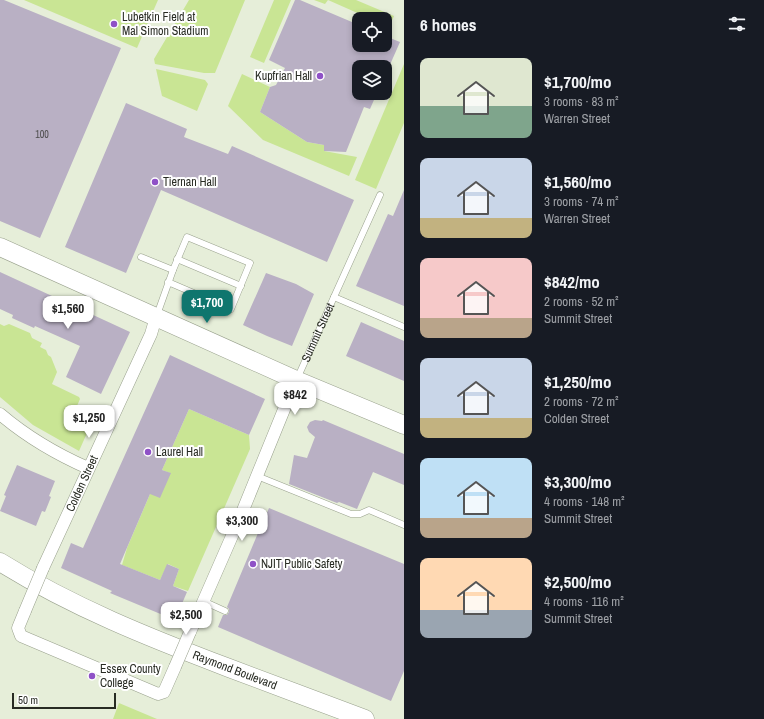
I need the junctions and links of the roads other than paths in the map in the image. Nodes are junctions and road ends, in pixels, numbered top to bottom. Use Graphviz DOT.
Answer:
graph roads {
  1 [pos="380,195"];
  2 [pos="0,247"];
  3 [pos="141,257"];
  4 [pos="177,260"];
  5 [pos="172,270"];
  6 [pos="168,282"];
  7 [pos="241,286"];
  8 [pos="334,296"];
  9 [pos="156,317"];
  10 [pos="404,327"];
  11 [pos="296,380"];
  12 [pos="0,414"];
  13 [pos="404,426"];
  14 [pos="88,468"];
  15 [pos="258,476"];
  16 [pos="239,520"];
  17 [pos="404,525"];
  18 [pos="260,529"];
  19 [pos="0,562"];
  20 [pos="203,601"];
  21 [pos="225,611"];
  22 [pos="164,692"];
  23 [pos="366,719"];
  1 -- 8 [label="lane, Summit Street"];
  2 -- 9 [label="main road"];
  3 -- 5 [label="lane"];
  4 -- 5 [label="lane"];
  4 -- 7 [label="lane"];
  4 -- 7 [label="lane"];
  5 -- 6 [label="lane"];
  6 -- 7 [label="lane"];
  6 -- 9 [label="lane"];
  8 -- 10 [label="lane"];
  8 -- 11 [label="lane, Summit Street"];
  9 -- 11 [label="main road"];
  9 -- 14 [label="street, Colden Street"];
  11 -- 13 [label="main road"];
  11 -- 15 [label="street, Summit Street"];
  12 -- 14 [label="street"];
  14 -- 22 [label="street, Colden Street, bridge"];
  15 -- 16 [label="street, Summit Street"];
  15 -- 17 [label="lane"];
  16 -- 18 [label="lane"];
  16 -- 20 [label="street, Summit Street"];
  19 -- 23 [label="main road, Raymond Boulevard"];
  20 -- 21 [label="lane"];
  20 -- 22 [label="street, Summit Street, bridge"];
}
